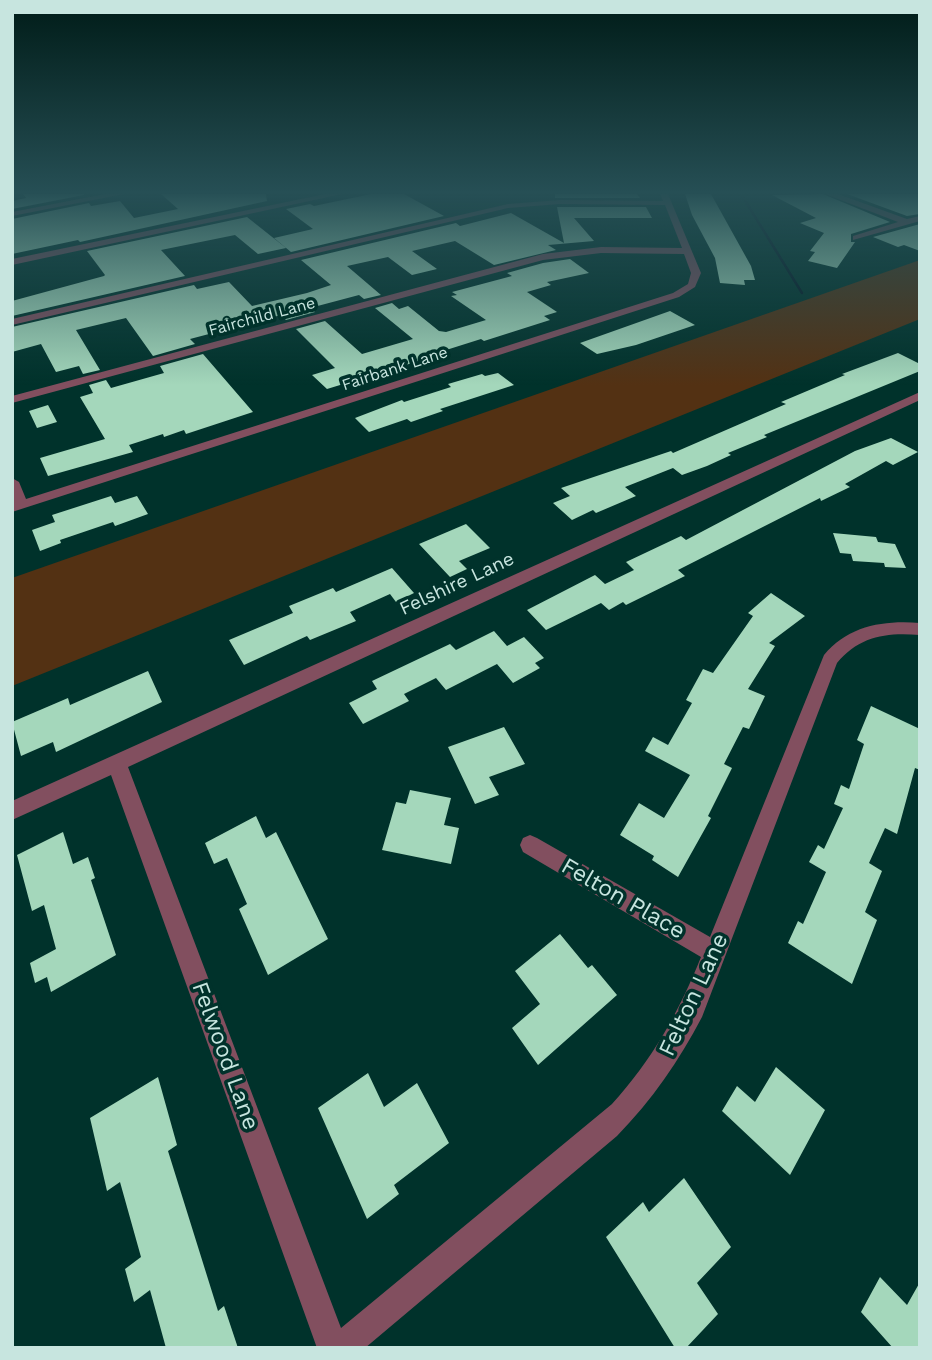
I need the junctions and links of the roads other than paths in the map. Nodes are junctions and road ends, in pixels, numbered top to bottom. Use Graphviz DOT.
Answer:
graph roads {
  1 [pos="34,257"];
  2 [pos="288,257"];
  3 [pos="541,257"];
  4 [pos="690,257"];
  5 [pos="12,262"];
  6 [pos="12,322"];
  7 [pos="920,395"];
  8 [pos="12,400"];
  9 [pos="12,482"];
  10 [pos="17,507"];
  11 [pos="920,629"];
  12 [pos="117,764"];
  13 [pos="12,811"];
  14 [pos="530,845"];
  15 [pos="716,953"];
  16 [pos="333,1348"];
  17 [pos="341,1348"];
  1 -- 5 [label="street"];
  2 -- 6 [label="street"];
  3 -- 8 [label="street, Fairchild Lane"];
  4 -- 10 [label="street, Fairbank Lane"];
  7 -- 12 [label="street, Felshire Lane"];
  9 -- 10 [label="street"];
  11 -- 15 [label="street, Felton Lane"];
  12 -- 13 [label="street, Felshire Lane"];
  12 -- 16 [label="street, Felwood Lane"];
  14 -- 15 [label="street, Felton Place"];
  15 -- 17 [label="street, Felton Lane"];
}
